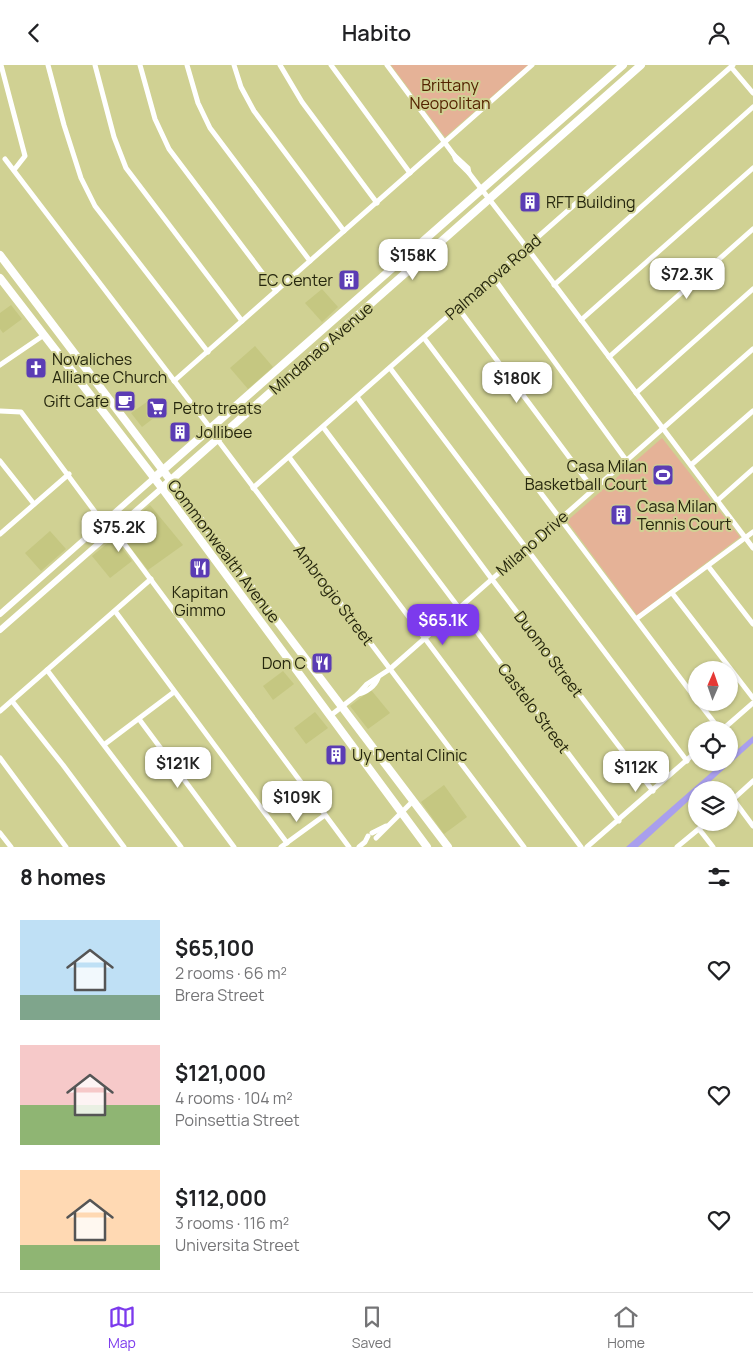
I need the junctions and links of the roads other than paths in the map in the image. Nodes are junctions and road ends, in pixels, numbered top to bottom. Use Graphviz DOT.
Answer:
graph roads {
  1 [pos="0,65"];
  2 [pos="48,65"];
  3 [pos="95,65"];
  4 [pos="140,65"];
  5 [pos="187,65"];
  6 [pos="234,65"];
  7 [pos="280,65"];
  8 [pos="331,65"];
  9 [pos="387,65"];
  10 [pos="532,65"];
  11 [pos="623,65"];
  12 [pos="641,65"];
  13 [pos="732,66"];
  14 [pos="753,93"];
  15 [pos="753,107"];
  16 [pos="445,142"];
  17 [pos="5,159"];
  18 [pos="753,168"];
  19 [pos="14,170"];
  20 [pos="410,173"];
  21 [pos="481,189"];
  22 [pos="489,199"];
  23 [pos="377,203"];
  24 [pos="753,229"];
  25 [pos="344,231"];
  26 [pos="527,248"];
  27 [pos="0,255"];
  28 [pos="310,261"];
  29 [pos="493,277"];
  30 [pos="0,278"];
  31 [pos="554,285"];
  32 [pos="753,289"];
  33 [pos="276,291"];
  34 [pos="458,308"];
  35 [pos="242,321"];
  36 [pos="581,321"];
  37 [pos="44,335"];
  38 [pos="424,338"];
  39 [pos="753,349"];
  40 [pos="208,352"];
  41 [pos="609,357"];
  42 [pos="0,365"];
  43 [pos="390,368"];
  44 [pos="174,381"];
  45 [pos="636,393"];
  46 [pos="357,397"];
  47 [pos="0,411"];
  48 [pos="753,411"];
  49 [pos="323,427"];
  50 [pos="662,428"];
  51 [pos="211,429"];
  52 [pos="218,439"];
  53 [pos="289,457"];
  54 [pos="626,460"];
  55 [pos="0,461"];
  56 [pos="691,465"];
  57 [pos="753,469"];
  58 [pos="163,471"];
  59 [pos="69,475"];
  60 [pos="154,478"];
  61 [pos="171,481"];
  62 [pos="253,488"];
  63 [pos="162,489"];
  64 [pos="593,489"];
  65 [pos="717,501"];
  66 [pos="34,505"];
  67 [pos="559,519"];
  68 [pos="104,523"];
  69 [pos="114,530"];
  70 [pos="753,532"];
  71 [pos="0,534"];
  72 [pos="746,539"];
  73 [pos="753,548"];
  74 [pos="525,549"];
  75 [pos="708,566"];
  76 [pos="491,578"];
  77 [pos="151,579"];
  78 [pos="672,593"];
  79 [pos="458,608"];
  80 [pos="115,611"];
  81 [pos="0,614"];
  82 [pos="636,619"];
  83 [pos="753,624"];
  84 [pos="0,630"];
  85 [pos="424,637"];
  86 [pos="390,669"];
  87 [pos="47,670"];
  88 [pos="688,688"];
  89 [pos="174,692"];
  90 [pos="753,698"];
  91 [pos="12,701"];
  92 [pos="753,703"];
  93 [pos="342,707"];
  94 [pos="0,711"];
  95 [pos="706,711"];
  96 [pos="330,716"];
  97 [pos="139,719"];
  98 [pos="714,721"];
  99 [pos="732,721"];
  100 [pos="105,744"];
  101 [pos="0,757"];
  102 [pos="687,761"];
  103 [pos="753,781"];
  104 [pos="653,791"];
  105 [pos="738,795"];
  106 [pos="413,801"];
  107 [pos="738,809"];
  108 [pos="401,812"];
  109 [pos="325,815"];
  110 [pos="619,821"];
  111 [pos="753,827"];
  112 [pos="697,831"];
  113 [pos="701,831"];
  114 [pos="0,833"];
  115 [pos="284,845"];
  116 [pos="11,847"];
  117 [pos="66,847"];
  118 [pos="124,847"];
  119 [pos="181,847"];
  120 [pos="234,847"];
  121 [pos="349,847"];
  122 [pos="358,847"];
  123 [pos="427,847"];
  124 [pos="448,847"];
  125 [pos="524,847"];
  126 [pos="582,847"];
  127 [pos="587,847"];
  128 [pos="677,847"];
  129 [pos="713,847"];
  1 -- 19 [label="street"];
  2 -- 40 [label="street"];
  3 -- 35 [label="street"];
  4 -- 33 [label="street"];
  5 -- 28 [label="street"];
  6 -- 25 [label="street"];
  7 -- 23 [label="street"];
  8 -- 20 [label="street"];
  9 -- 16 [label="street"];
  10 -- 16 [label="street"];
  11 -- 21 [label="main road, Mindanao Avenue"];
  12 -- 22 [label="main road, Mindanao Avenue"];
  13 -- 14 [label="street"];
  13 -- 26 [label="street, Palmanova Road"];
  15 -- 31 [label="street"];
  16 -- 20 [label="street"];
  16 -- 21 [label="street"];
  17 -- 19 [label="street"];
  18 -- 36 [label="street"];
  19 -- 44 [label="street"];
  20 -- 23 [label="street"];
  21 -- 22 [label="street"];
  21 -- 51 [label="main road, Mindanao Avenue"];
  22 -- 26 [label="street"];
  22 -- 52 [label="main road, Mindanao Avenue"];
  23 -- 25 [label="street"];
  24 -- 41 [label="street"];
  25 -- 28 [label="street"];
  26 -- 29 [label="street, Palmanova Road"];
  26 -- 31 [label="street"];
  27 -- 58 [label="main road, Commonwealth Avenue"];
  28 -- 33 [label="street"];
  29 -- 34 [label="street, Palmanova Road"];
  29 -- 54 [label="street"];
  30 -- 37 [label="main road, Commonwealth Avenue"];
  31 -- 36 [label="street"];
  32 -- 45 [label="street"];
  33 -- 35 [label="street"];
  34 -- 38 [label="street, Palmanova Road"];
  34 -- 64 [label="street"];
  35 -- 40 [label="street"];
  36 -- 41 [label="street"];
  37 -- 42 [label="street"];
  37 -- 60 [label="main road, Commonwealth Avenue"];
  38 -- 43 [label="street, Palmanova Road"];
  38 -- 67 [label="street"];
  39 -- 50 [label="street, Milano Drive"];
  40 -- 44 [label="street"];
  41 -- 45 [label="street"];
  43 -- 46 [label="street, Palmanova Road"];
  43 -- 74 [label="street"];
  44 -- 51 [label="street"];
  45 -- 50 [label="street"];
  46 -- 49 [label="street, Palmanova Road"];
  46 -- 76 [label="street, Duomo Street"];
  47 -- 59 [label="street"];
  48 -- 56 [label="street"];
  49 -- 53 [label="street, Palmanova Road"];
  49 -- 79 [label="street, Castelo Street"];
  50 -- 54 [label="street, Milano Drive"];
  50 -- 56 [label="street"];
  51 -- 52 [label="main road"];
  51 -- 58 [label="main road, Mindanao Avenue"];
  52 -- 61 [label="main road, Mindanao Avenue"];
  52 -- 62 [label="street, Ambrogio Street"];
  53 -- 62 [label="street, Palmanova Road"];
  53 -- 85 [label="street"];
  54 -- 64 [label="street, Milano Drive"];
  55 -- 66 [label="street"];
  56 -- 65 [label="street"];
  57 -- 65 [label="street"];
  58 -- 60 [label="main road, Mindanao Avenue"];
  58 -- 61 [label="main road, Commonwealth Avenue"];
  59 -- 66 [label="street"];
  59 -- 68 [label="street"];
  60 -- 63 [label="main road, Commonwealth Avenue"];
  60 -- 68 [label="street, Mindanao Avenue"];
  61 -- 63 [label="main road, Mindanao Avenue"];
  61 -- 93 [label="main road, Commonwealth Avenue"];
  62 -- 86 [label="street, Ambrogio Street"];
  63 -- 69 [label="street, Mindanao Avenue"];
  63 -- 96 [label="main road, Commonwealth Avenue"];
  64 -- 67 [label="street, Milano Drive"];
  65 -- 72 [label="street"];
  66 -- 71 [label="street"];
  67 -- 74 [label="street, Milano Drive"];
  67 -- 82 [label="street"];
  68 -- 81 [label="street, Mindanao Avenue"];
  69 -- 77 [label="street"];
  69 -- 84 [label="street, Mindanao Avenue"];
  70 -- 72 [label="street"];
  72 -- 73 [label="street"];
  72 -- 75 [label="street"];
  74 -- 76 [label="street, Milano Drive"];
  74 -- 102 [label="street"];
  75 -- 78 [label="street"];
  75 -- 83 [label="street"];
  76 -- 79 [label="street, Milano Drive"];
  76 -- 104 [label="street, Duomo Street"];
  77 -- 80 [label="street"];
  77 -- 109 [label="street"];
  78 -- 82 [label="street"];
  78 -- 90 [label="street"];
  79 -- 85 [label="street, Milano Drive"];
  79 -- 110 [label="street, Castelo Street"];
  80 -- 87 [label="street"];
  80 -- 89 [label="street"];
  82 -- 88 [label="street"];
  85 -- 86 [label="street, Milano Drive"];
  85 -- 126 [label="street"];
  86 -- 93 [label="street, Milano Drive"];
  86 -- 125 [label="street, Ambrogio Street"];
  87 -- 91 [label="street"];
  87 -- 100 [label="street"];
  89 -- 97 [label="street"];
  89 -- 115 [label="street"];
  91 -- 94 [label="street"];
  91 -- 118 [label="street"];
  92 -- 99 [label="street"];
  93 -- 96 [label="street, Milano Drive"];
  93 -- 106 [label="main road, Commonwealth Avenue"];
  95 -- 98 [label="street"];
  96 -- 108 [label="main road, Commonwealth Avenue"];
  97 -- 100 [label="street"];
  97 -- 120 [label="street"];
  100 -- 119 [label="street"];
  101 -- 117 [label="street"];
  102 -- 104 [label="street"];
  103 -- 105 [label="street"];
  104 -- 110 [label="street"];
  106 -- 108 [label="street"];
  106 -- 124 [label="main road, Commonwealth Avenue"];
  107 -- 111 [label="street"];
  108 -- 122 [label="street"];
  108 -- 123 [label="main road, Commonwealth Avenue"];
  109 -- 115 [label="street"];
  109 -- 121 [label="street"];
  110 -- 127 [label="street"];
  112 -- 128 [label="street"];
  113 -- 129 [label="street"];
  114 -- 116 [label="street"];
}
